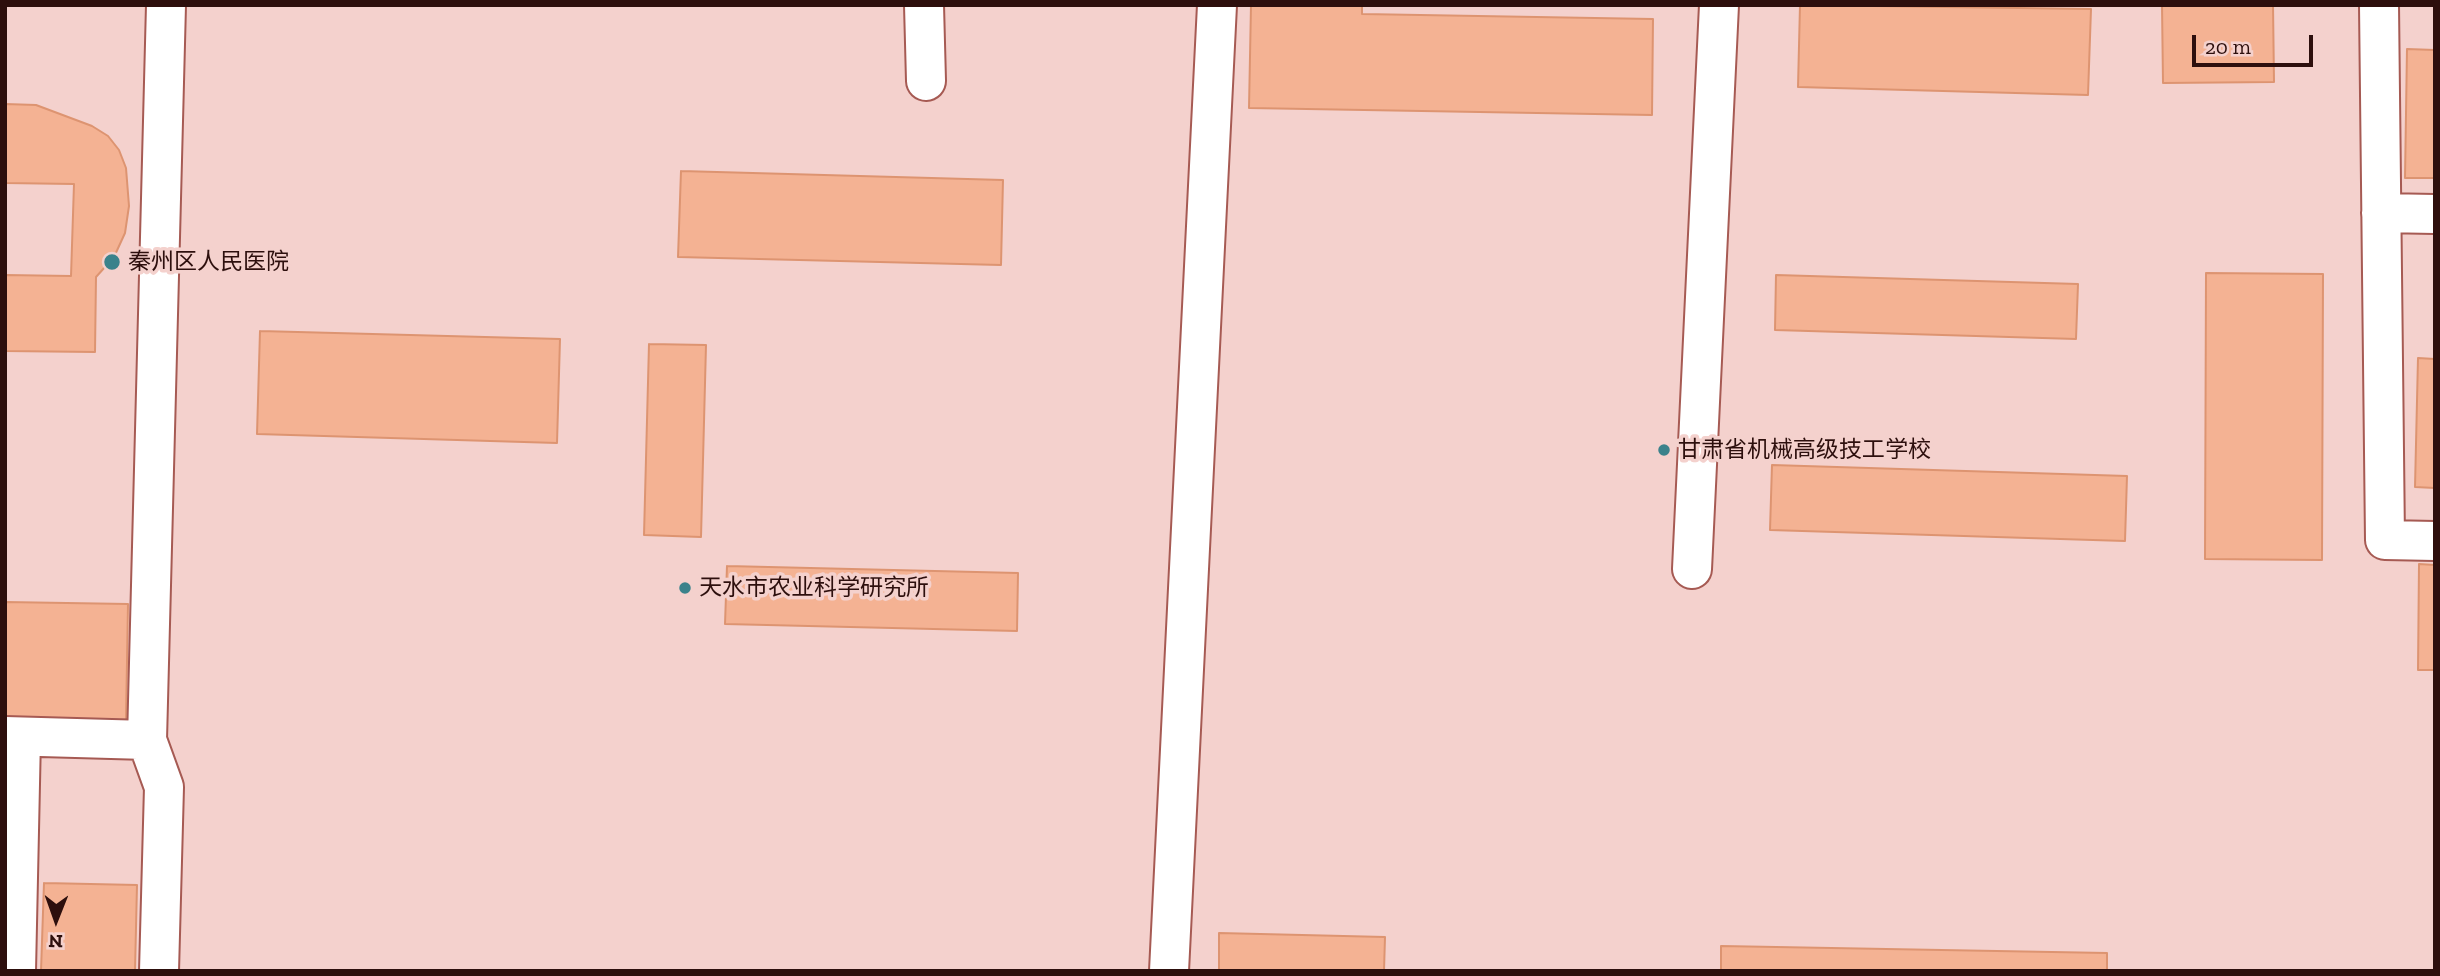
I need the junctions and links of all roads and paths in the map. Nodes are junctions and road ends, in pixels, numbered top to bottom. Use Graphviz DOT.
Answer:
graph roads {
  1 [pos="166,5"];
  2 [pos="924,5"];
  3 [pos="1217,5"];
  4 [pos="1719,5"];
  5 [pos="2379,5"];
  6 [pos="926,81"];
  7 [pos="2381,213"];
  8 [pos="2435,214"];
  9 [pos="2435,541"];
  10 [pos="1692,569"];
  11 [pos="13,737"];
  12 [pos="147,740"];
  13 [pos="16,971"];
  14 [pos="159,971"];
  15 [pos="1169,971"];
  1 -- 12 [label="street"];
  2 -- 6 [label="street"];
  3 -- 15 [label="street"];
  4 -- 10 [label="street"];
  5 -- 7 [label="street"];
  7 -- 8 [label="street"];
  7 -- 9 [label="street"];
  11 -- 12 [label="street"];
  11 -- 13 [label="street"];
  12 -- 14 [label="street"];
}
